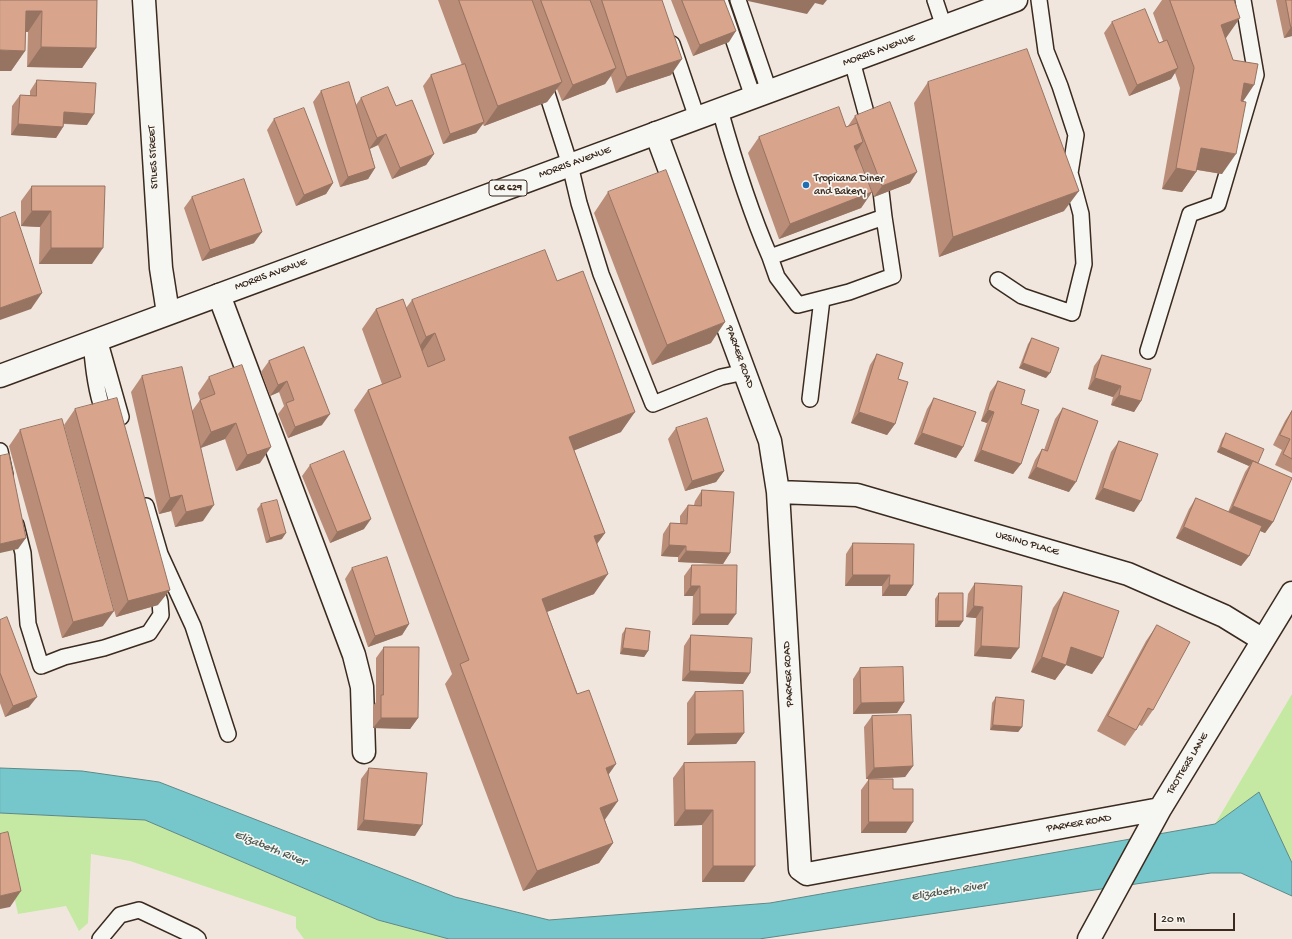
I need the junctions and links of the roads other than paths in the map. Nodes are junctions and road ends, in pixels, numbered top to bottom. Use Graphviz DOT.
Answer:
graph roads {
  1 [pos="144,0"];
  2 [pos="720,0"];
  3 [pos="738,0"];
  4 [pos="935,0"];
  5 [pos="1016,0"];
  6 [pos="1039,0"];
  7 [pos="1243,0"];
  8 [pos="944,27"];
  9 [pos="667,30"];
  10 [pos="852,61"];
  11 [pos="538,65"];
  12 [pos="761,94"];
  13 [pos="720,110"];
  14 [pos="697,118"];
  15 [pos="656,133"];
  16 [pos="570,165"];
  17 [pos="884,217"];
  18 [pos="770,257"];
  19 [pos="998,280"];
  20 [pos="220,295"];
  21 [pos="822,299"];
  22 [pos="168,313"];
  23 [pos="95,341"];
  24 [pos="1148,351"];
  25 [pos="745,372"];
  26 [pos="0,376"];
  27 [pos="810,399"];
  28 [pos="0,451"];
  29 [pos="8,487"];
  30 [pos="778,492"];
  31 [pos="13,509"];
  32 [pos="1292,593"];
  33 [pos="1263,640"];
  34 [pos="228,734"];
  35 [pos="364,752"];
  36 [pos="1160,809"];
  37 [pos="100,939"];
  38 [pos="198,939"];
  39 [pos="1089,939"];
  1 -- 22 [label="street, STILES STREET"];
  2 -- 12 [label="lane"];
  3 -- 12 [label="lane"];
  4 -- 8 [label="lane"];
  5 -- 8 [label="street, MORRIS AVENUE / CR 629"];
  6 -- 19 [label="lane"];
  7 -- 24 [label="lane"];
  8 -- 10 [label="street, MORRIS AVENUE / CR 629"];
  9 -- 14 [label="lane"];
  10 -- 12 [label="street, MORRIS AVENUE / CR 629"];
  10 -- 17 [label="lane"];
  11 -- 16 [label="lane"];
  12 -- 13 [label="street, MORRIS AVENUE / CR 629"];
  13 -- 14 [label="street, MORRIS AVENUE / CR 629"];
  13 -- 18 [label="lane"];
  14 -- 15 [label="street, MORRIS AVENUE / CR 629"];
  15 -- 16 [label="street, MORRIS AVENUE / CR 629"];
  15 -- 25 [label="street, PARKER ROAD"];
  16 -- 20 [label="street, MORRIS AVENUE / CR 629"];
  16 -- 25 [label="lane"];
  17 -- 18 [label="lane"];
  17 -- 21 [label="lane"];
  18 -- 21 [label="lane"];
  20 -- 22 [label="street, MORRIS AVENUE / CR 629"];
  20 -- 35 [label="street"];
  21 -- 27 [label="lane"];
  22 -- 23 [label="street, MORRIS AVENUE / CR 629"];
  23 -- 23 [label="lane"];
  23 -- 26 [label="street, MORRIS AVENUE / CR 629"];
  25 -- 30 [label="street, PARKER ROAD"];
  28 -- 29 [label="lane"];
  30 -- 33 [label="street, URSINO PLACE"];
  30 -- 36 [label="street, PARKER ROAD"];
  31 -- 34 [label="lane"];
  32 -- 33 [label="street, TROTTERS LANE"];
  33 -- 36 [label="street, TROTTERS LANE"];
  36 -- 39 [label="street, TROTTERS LANE"];
  37 -- 38 [label="lane"];
}
